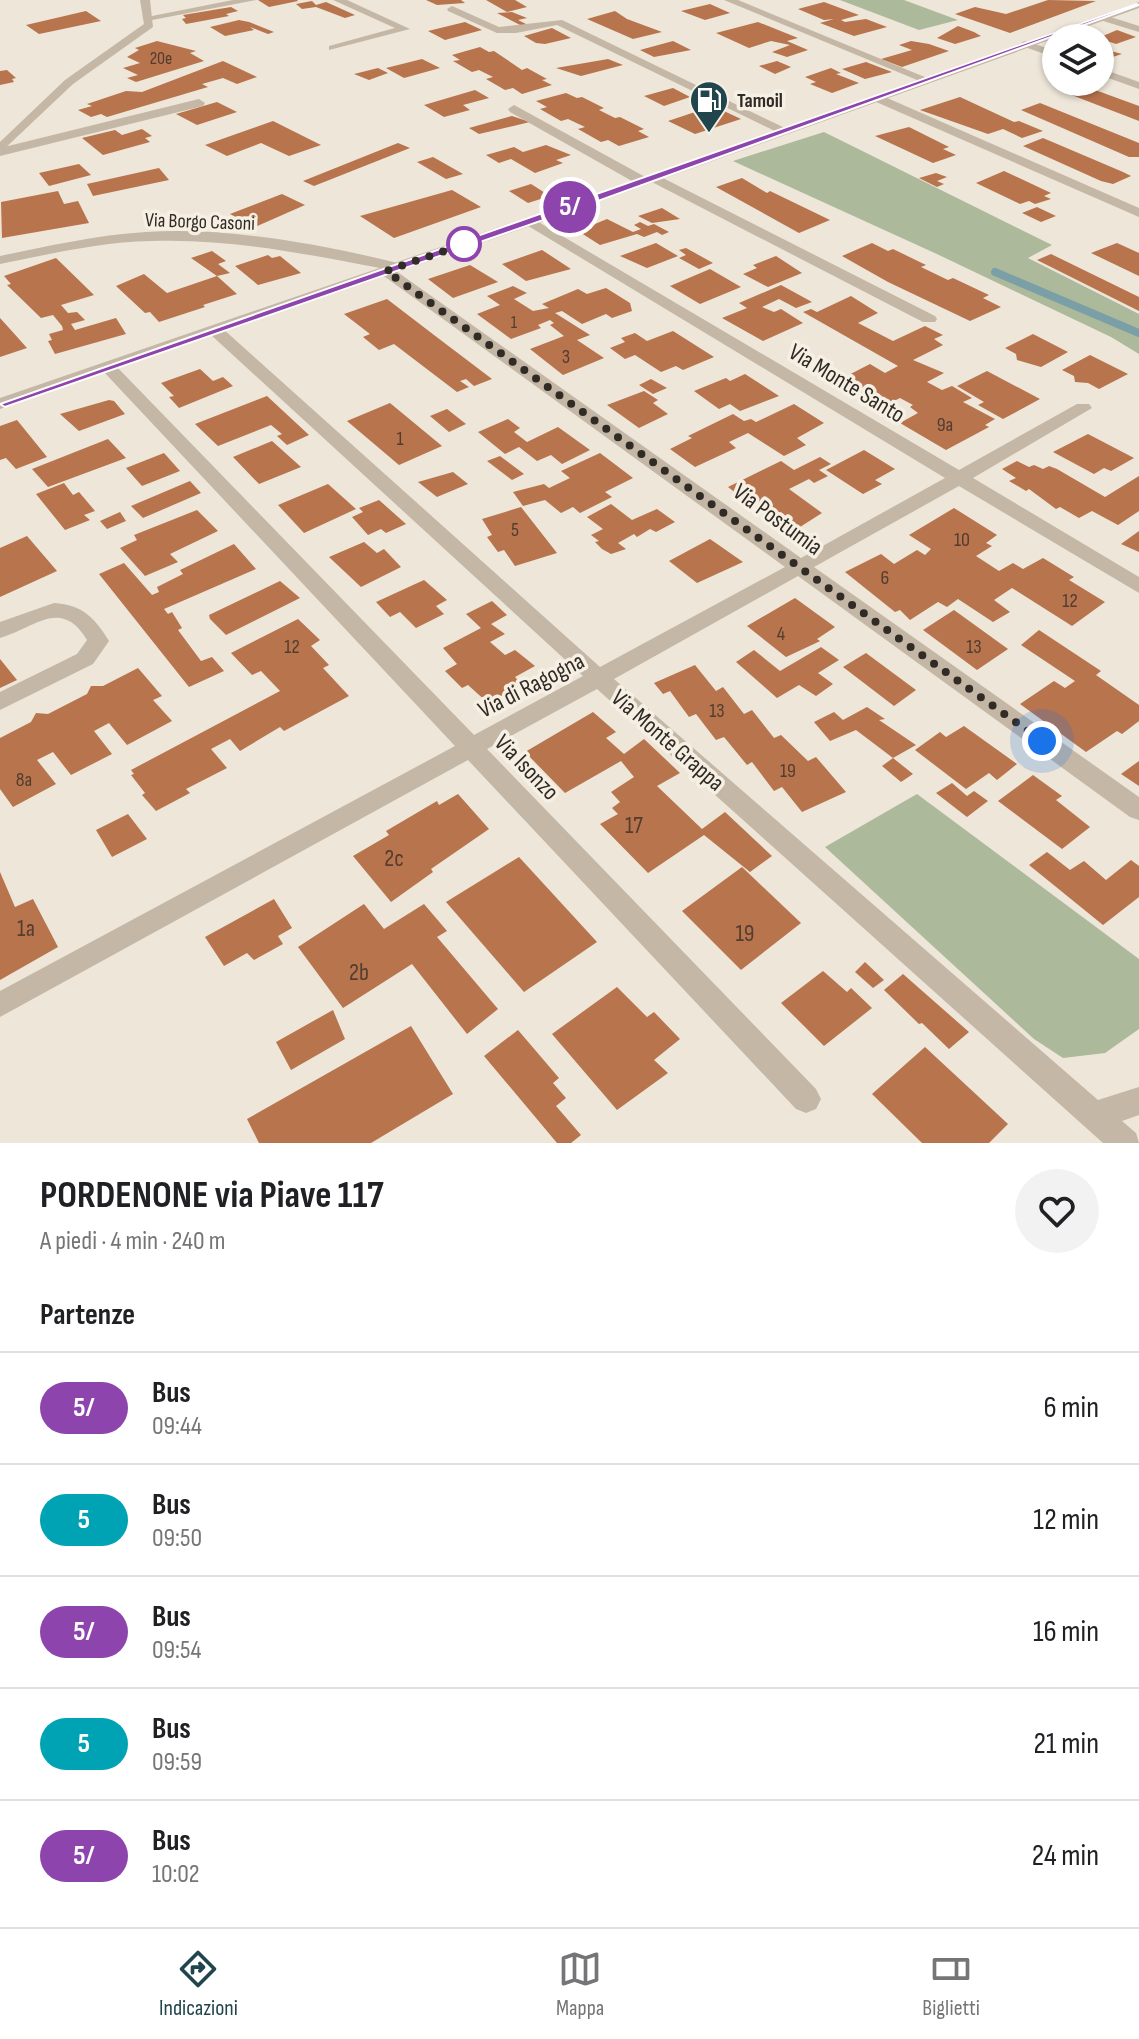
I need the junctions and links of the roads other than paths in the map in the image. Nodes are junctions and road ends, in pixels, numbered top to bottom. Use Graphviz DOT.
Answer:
graph roads {
  1 [pos="145,0"];
  2 [pos="251,0"];
  3 [pos="338,0"];
  4 [pos="729,0"];
  5 [pos="1139,5"];
  6 [pos="452,9"];
  7 [pos="147,18"];
  8 [pos="1104,18"];
  9 [pos="1139,29"];
  10 [pos="1026,44"];
  11 [pos="333,48"];
  12 [pos="1042,50"];
  13 [pos="1114,76"];
  14 [pos="926,80"];
  15 [pos="1139,86"];
  16 [pos="878,98"];
  17 [pos="199,103"];
  18 [pos="514,109"];
  19 [pos="783,130"];
  20 [pos="0,151"];
  21 [pos="649,180"];
  22 [pos="1139,213"];
  23 [pos="530,221"];
  24 [pos="0,260"];
  25 [pos="392,269"];
  26 [pos="929,319"];
  27 [pos="216,331"];
  28 [pos="109,368"];
  29 [pos="0,404"];
  30 [pos="1083,408"];
  31 [pos="959,479"];
  32 [pos="801,567"];
  33 [pos="1139,586"];
  34 [pos="0,631"];
  35 [pos="600,679"];
  36 [pos="0,702"];
  37 [pos="470,745"];
  38 [pos="1139,810"];
  39 [pos="0,1005"];
  40 [pos="806,1099"];
  41 [pos="1139,1101"];
  42 [pos="1095,1115"];
  43 [pos="1125,1143"];
  1 -- 7 [label="street"];
  2 -- 7 [label="street"];
  3 -- 11 [label="street"];
  4 -- 14 [label="street"];
  5 -- 8 [label="street"];
  6 -- 19 [label="street"];
  7 -- 20 [label="street"];
  8 -- 9 [label="street"];
  8 -- 10 [label="street"];
  10 -- 12 [label="street"];
  10 -- 14 [label="street"];
  13 -- 15 [label="street"];
  14 -- 16 [label="street"];
  16 -- 19 [label="street"];
  16 -- 22 [label="street"];
  17 -- 20 [label="street"];
  18 -- 21 [label="street"];
  19 -- 21 [label="street"];
  21 -- 23 [label="street"];
  21 -- 26 [label="street"];
  23 -- 25 [label="street"];
  23 -- 31 [label="street, Via Monte Santo"];
  24 -- 25 [label="street, Via Borgo Casoni"];
  25 -- 27 [label="street"];
  25 -- 32 [label="street, Via Postumia"];
  27 -- 28 [label="street"];
  27 -- 35 [label="street, Via Monte Grappa"];
  28 -- 29 [label="street"];
  28 -- 37 [label="street, Via Isonzo"];
  30 -- 31 [label="street, Via di Ragogna"];
  31 -- 32 [label="street, Via di Ragogna"];
  31 -- 33 [label="street, Via Monte Santo"];
  32 -- 35 [label="street, Via di Ragogna"];
  32 -- 38 [label="street, Via Postumia"];
  34 -- 36 [label="street"];
  35 -- 37 [label="street, Via di Ragogna"];
  35 -- 42 [label="street, Via Monte Grappa"];
  37 -- 39 [label="street, Via di Ragogna"];
  37 -- 40 [label="street, Via Isonzo"];
  41 -- 42 [label="street"];
  42 -- 43 [label="street, Via Monte Grappa"];
}
